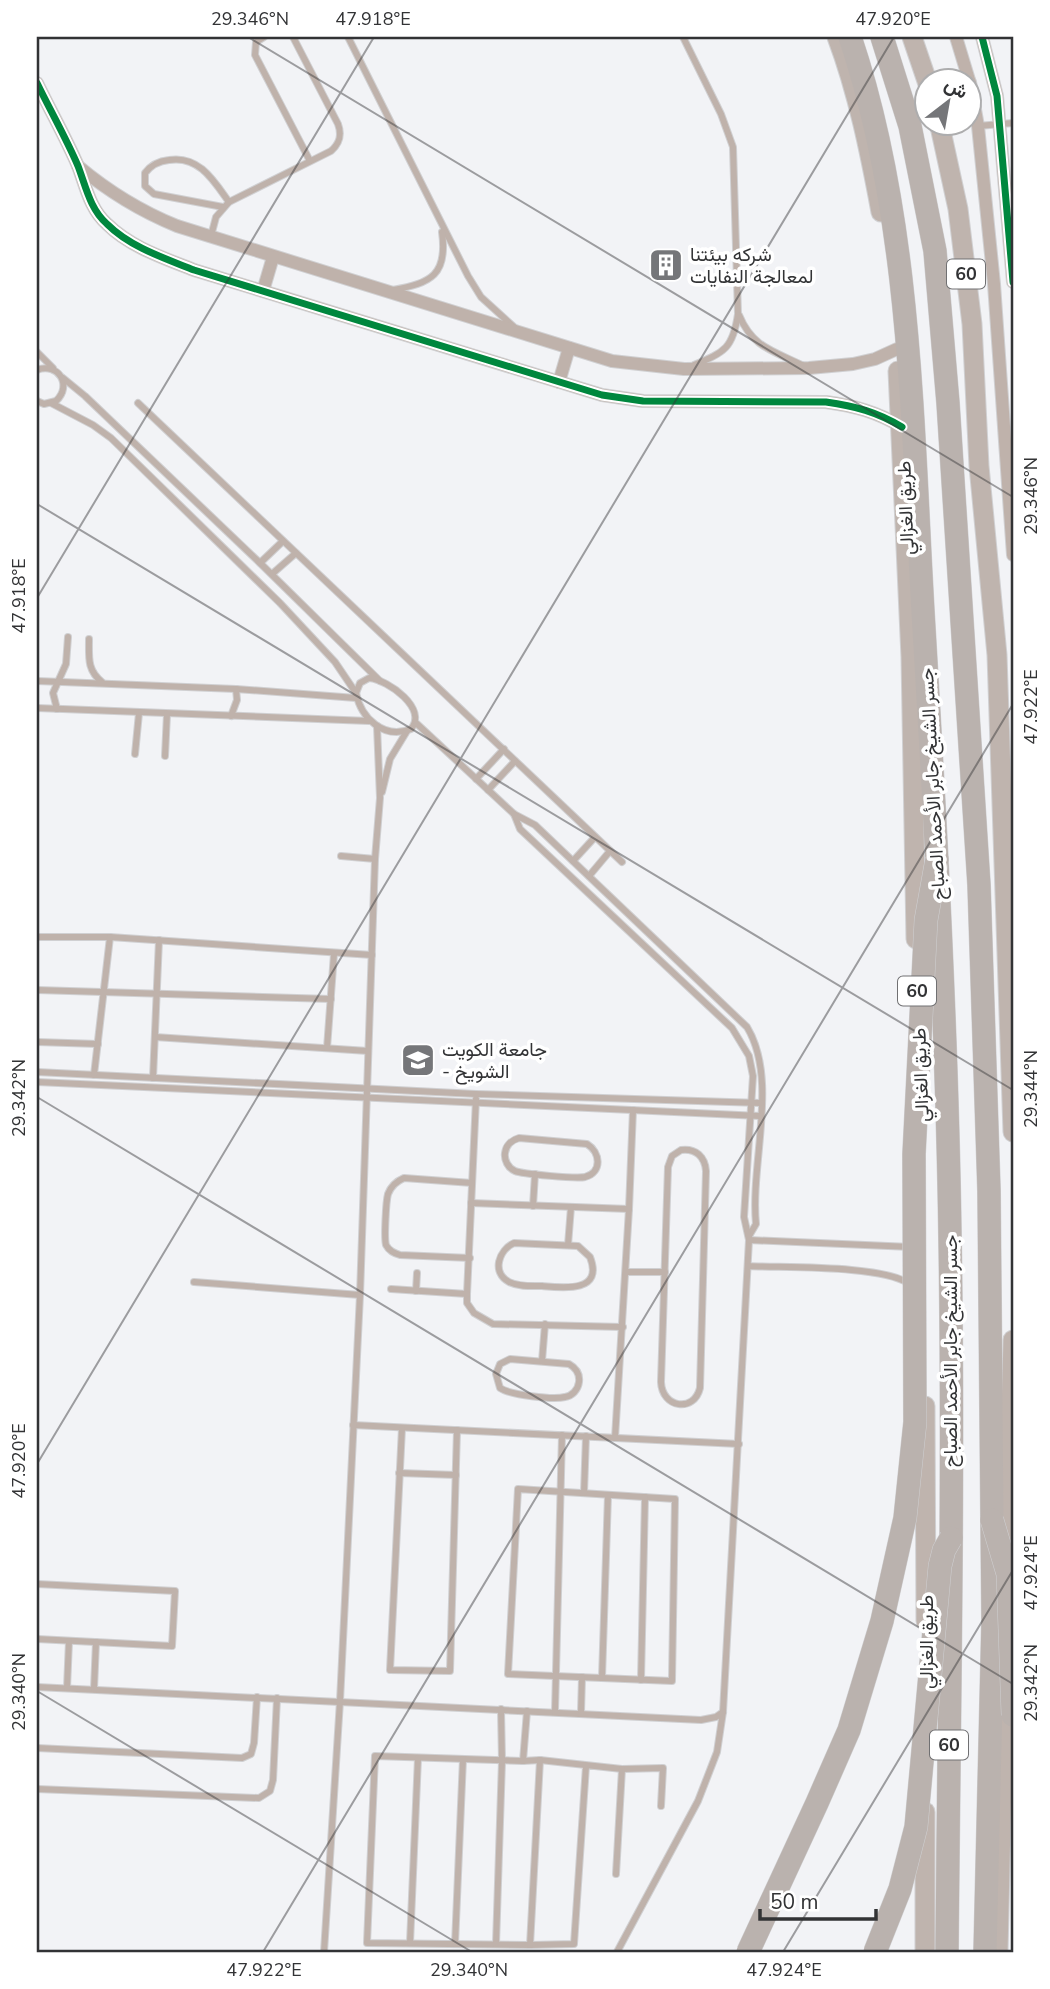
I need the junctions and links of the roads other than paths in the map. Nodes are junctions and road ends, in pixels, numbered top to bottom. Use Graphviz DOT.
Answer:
graph roads {
  1 [pos="264,37"];
  2 [pos="293,37"];
  3 [pos="348,37"];
  4 [pos="683,37"];
  5 [pos="837,37"];
  6 [pos="850,37"];
  7 [pos="883,37"];
  8 [pos="912,37"];
  9 [pos="956,37"];
  10 [pos="982,37"];
  11 [pos="922,66"];
  12 [pos="965,66"];
  13 [pos="37,83"];
  14 [pos="1007,123"];
  15 [pos="984,125"];
  16 [pos="942,136"];
  17 [pos="979,136"];
  18 [pos="310,161"];
  19 [pos="78,166"];
  20 [pos="229,202"];
  21 [pos="223,207"];
  22 [pos="442,227"];
  23 [pos="211,238"];
  24 [pos="273,257"];
  25 [pos="1013,282"];
  26 [pos="263,291"];
  27 [pos="385,291"];
  28 [pos="738,314"];
  29 [pos="521,333"];
  30 [pos="569,348"];
  31 [pos="897,349"];
  32 [pos="37,352"];
  33 [pos="809,368"];
  34 [pos="684,369"];
  35 [pos="37,370"];
  36 [pos="54,370"];
  37 [pos="62,379"];
  38 [pos="559,382"];
  39 [pos="37,401"];
  40 [pos="51,403"];
  41 [pos="138,403"];
  42 [pos="902,427"];
  43 [pos="283,541"];
  44 [pos="296,553"];
  45 [pos="1013,555"];
  46 [pos="260,563"];
  47 [pos="272,575"];
  48 [pos="68,638"];
  49 [pos="89,639"];
  50 [pos="37,681"];
  51 [pos="58,681"];
  52 [pos="380,681"];
  53 [pos="104,684"];
  54 [pos="236,689"];
  55 [pos="356,696"];
  56 [pos="37,708"];
  57 [pos="57,709"];
  58 [pos="139,713"];
  59 [pos="167,714"];
  60 [pos="231,716"];
  61 [pos="369,721"];
  62 [pos="416,723"];
  63 [pos="377,726"];
  64 [pos="407,732"];
  65 [pos="504,749"];
  66 [pos="135,754"];
  67 [pos="165,756"];
  68 [pos="515,761"];
  69 [pos="476,779"];
  70 [pos="488,790"];
  71 [pos="380,797"];
  72 [pos="514,814"];
  73 [pos="595,837"];
  74 [pos="610,851"];
  75 [pos="341,856"];
  76 [pos="376,859"];
  77 [pos="937,859"];
  78 [pos="573,861"];
  79 [pos="622,862"];
  80 [pos="589,876"];
  81 [pos="37,937"];
  82 [pos="110,937"];
  83 [pos="159,940"];
  84 [pos="334,954"];
  85 [pos="372,956"];
  86 [pos="37,990"];
  87 [pos="104,992"];
  88 [pos="156,995"];
  89 [pos="331,999"];
  90 [pos="155,1037"];
  91 [pos="37,1042"];
  92 [pos="97,1044"];
  93 [pos="327,1048"];
  94 [pos="368,1051"];
  95 [pos="37,1072"];
  96 [pos="94,1075"];
  97 [pos="153,1078"];
  98 [pos="37,1082"];
  99 [pos="367,1088"];
  100 [pos="476,1094"];
  101 [pos="367,1098"];
  102 [pos="476,1102"];
  103 [pos="751,1103"];
  104 [pos="761,1103"];
  105 [pos="633,1110"];
  106 [pos="750,1115"];
  107 [pos="760,1116"];
  108 [pos="1013,1132"];
  109 [pos="535,1174"];
  110 [pos="472,1183"];
  111 [pos="471,1203"];
  112 [pos="533,1206"];
  113 [pos="571,1207"];
  114 [pos="629,1209"];
  115 [pos="749,1238"];
  116 [pos="568,1245"];
  117 [pos="923,1248"];
  118 [pos="470,1258"];
  119 [pos="748,1266"];
  120 [pos="626,1272"];
  121 [pos="664,1272"];
  122 [pos="417,1273"];
  123 [pos="194,1282"];
  124 [pos="391,1289"];
  125 [pos="416,1290"];
  126 [pos="467,1294"];
  127 [pos="360,1295"];
  128 [pos="926,1300"];
  129 [pos="545,1324"];
  130 [pos="623,1327"];
  131 [pos="1013,1340"];
  132 [pos="542,1361"];
  133 [pos="353,1425"];
  134 [pos="402,1428"];
  135 [pos="457,1430"];
  136 [pos="562,1435"];
  137 [pos="586,1436"];
  138 [pos="615,1438"];
  139 [pos="739,1444"];
  140 [pos="399,1473"];
  141 [pos="456,1475"];
  142 [pos="560,1492"];
  143 [pos="584,1493"];
  144 [pos="608,1495"];
  145 [pos="645,1497"];
  146 [pos="992,1520"];
  147 [pos="951,1538"];
  148 [pos="37,1584"];
  149 [pos="37,1639"];
  150 [pos="69,1641"];
  151 [pos="96,1642"];
  152 [pos="556,1676"];
  153 [pos="582,1677"];
  154 [pos="602,1678"];
  155 [pos="641,1680"];
  156 [pos="37,1687"];
  157 [pos="67,1688"];
  158 [pos="94,1689"];
  159 [pos="257,1697"];
  160 [pos="277,1698"];
  161 [pos="340,1700"];
  162 [pos="501,1709"];
  163 [pos="527,1711"];
  164 [pos="555,1712"];
  165 [pos="723,1712"];
  166 [pos="581,1713"];
  167 [pos="1013,1715"];
  168 [pos="37,1748"];
  169 [pos="418,1758"];
  170 [pos="463,1759"];
  171 [pos="540,1760"];
  172 [pos="502,1761"];
  173 [pos="523,1761"];
  174 [pos="586,1766"];
  175 [pos="622,1769"];
  176 [pos="37,1789"];
  177 [pos="661,1806"];
  178 [pos="616,1874"];
  179 [pos="410,1943"];
  180 [pos="455,1944"];
  181 [pos="496,1944"];
  182 [pos="530,1945"];
  183 [pos="324,1952"];
  184 [pos="617,1952"];
  185 [pos="748,1952"];
  186 [pos="875,1952"];
  187 [pos="925,1952"];
  188 [pos="947,1952"];
  189 [pos="985,1952"];
  190 [pos="998,1952"];
  1 -- 18 [label="lane"];
  2 -- 18 [label="lane"];
  3 -- 22 [label="lane"];
  4 -- 28 [label="lane"];
  5 -- 31 [label="main road, طريق الغزالي / 60"];
  6 -- 77 [label="highway, جسر الشيخ جابر الأحمد الصباح / 60"];
  7 -- 146 [label="highway, جسر الشيخ جابر الأحمد الصباح / 60"];
  8 -- 11 [label="main road"];
  9 -- 12 [label="street"];
  10 -- 14 [label="street"];
  13 -- 19 [label="street"];
  14 -- 15 [label="lane"];
  14 -- 25 [label="street"];
  16 -- 108 [label="main road, 60"];
  17 -- 45 [label="street"];
  18 -- 20 [label="lane"];
  19 -- 23 [label="street"];
  19 -- 26 [label="street"];
  20 -- 21 [label="lane"];
  20 -- 21 [label="lane"];
  21 -- 23 [label="lane"];
  22 -- 27 [label="lane"];
  22 -- 29 [label="lane"];
  23 -- 24 [label="street"];
  24 -- 26 [label="street"];
  24 -- 27 [label="street"];
  26 -- 38 [label="street"];
  27 -- 29 [label="street"];
  28 -- 33 [label="lane"];
  28 -- 34 [label="lane"];
  29 -- 30 [label="street"];
  30 -- 34 [label="street"];
  30 -- 38 [label="street"];
  31 -- 33 [label="street"];
  31 -- 42 [label="main road, طريق الغزالي / 60"];
  32 -- 36 [label="lane"];
  33 -- 34 [label="street"];
  35 -- 36 [label="lane"];
  36 -- 37 [label="lane"];
  37 -- 40 [label="lane"];
  37 -- 46 [label="lane"];
  38 -- 42 [label="street"];
  39 -- 40 [label="lane"];
  40 -- 55 [label="lane"];
  41 -- 43 [label="lane"];
  42 -- 117 [label="main road, طريق الغزالي / 60"];
  43 -- 44 [label="lane"];
  43 -- 46 [label="lane"];
  44 -- 47 [label="lane"];
  44 -- 65 [label="lane"];
  46 -- 47 [label="lane"];
  47 -- 52 [label="lane"];
  48 -- 51 [label="lane"];
  49 -- 53 [label="lane"];
  50 -- 51 [label="lane"];
  51 -- 53 [label="lane"];
  51 -- 57 [label="lane"];
  52 -- 55 [label="lane"];
  52 -- 62 [label="lane"];
  53 -- 54 [label="lane"];
  54 -- 55 [label="lane"];
  54 -- 60 [label="lane"];
  55 -- 61 [label="lane"];
  56 -- 57 [label="lane"];
  57 -- 58 [label="lane"];
  58 -- 59 [label="lane"];
  58 -- 66 [label="lane"];
  59 -- 60 [label="lane"];
  59 -- 67 [label="lane"];
  60 -- 61 [label="lane"];
  61 -- 63 [label="lane"];
  62 -- 64 [label="lane"];
  62 -- 69 [label="lane"];
  63 -- 64 [label="lane"];
  63 -- 71 [label="lane"];
  64 -- 71 [label="lane"];
  65 -- 68 [label="lane"];
  65 -- 69 [label="lane"];
  68 -- 70 [label="lane"];
  68 -- 73 [label="lane"];
  69 -- 70 [label="lane"];
  70 -- 72 [label="lane"];
  71 -- 76 [label="lane"];
  72 -- 78 [label="lane"];
  72 -- 103 [label="lane"];
  73 -- 74 [label="lane"];
  73 -- 78 [label="lane"];
  74 -- 79 [label="lane"];
  74 -- 80 [label="lane"];
  75 -- 76 [label="lane"];
  76 -- 85 [label="lane"];
  77 -- 147 [label="highway, جسر الشيخ جابر الأحمد الصباح / 60, bridge"];
  77 -- 185 [label="highway, bridge"];
  78 -- 80 [label="lane"];
  80 -- 104 [label="lane"];
  81 -- 82 [label="lane"];
  82 -- 83 [label="lane"];
  82 -- 87 [label="lane"];
  83 -- 84 [label="lane"];
  83 -- 88 [label="lane"];
  84 -- 85 [label="lane"];
  84 -- 89 [label="lane"];
  85 -- 94 [label="lane"];
  86 -- 87 [label="lane"];
  87 -- 88 [label="lane"];
  87 -- 92 [label="lane"];
  88 -- 89 [label="lane"];
  88 -- 90 [label="lane"];
  89 -- 93 [label="lane"];
  90 -- 93 [label="lane"];
  90 -- 97 [label="lane"];
  91 -- 92 [label="lane"];
  92 -- 96 [label="lane"];
  93 -- 94 [label="lane"];
  94 -- 99 [label="lane"];
  95 -- 96 [label="lane"];
  96 -- 97 [label="lane"];
  97 -- 99 [label="lane"];
  98 -- 101 [label="lane"];
  99 -- 100 [label="lane"];
  99 -- 101 [label="lane"];
  100 -- 102 [label="lane"];
  100 -- 103 [label="lane"];
  101 -- 102 [label="lane"];
  101 -- 127 [label="lane"];
  102 -- 105 [label="lane"];
  102 -- 110 [label="lane"];
  103 -- 104 [label="lane"];
  103 -- 106 [label="lane"];
  104 -- 107 [label="lane"];
  105 -- 106 [label="lane"];
  105 -- 114 [label="lane"];
  106 -- 107 [label="lane"];
  106 -- 115 [label="lane"];
  107 -- 115 [label="lane"];
  109 -- 109 [label="lane"];
  109 -- 112 [label="lane"];
  110 -- 111 [label="lane"];
  110 -- 118 [label="lane"];
  111 -- 112 [label="lane"];
  111 -- 118 [label="lane"];
  112 -- 113 [label="lane"];
  113 -- 114 [label="lane"];
  113 -- 116 [label="lane"];
  114 -- 120 [label="lane"];
  115 -- 117 [label="lane"];
  115 -- 119 [label="lane"];
  116 -- 116 [label="lane"];
  117 -- 128 [label="main road, طريق الغزالي / 60"];
  118 -- 126 [label="lane"];
  119 -- 128 [label="lane"];
  119 -- 139 [label="lane"];
  120 -- 121 [label="lane"];
  120 -- 130 [label="lane"];
  121 -- 121 [label="lane"];
  122 -- 125 [label="lane"];
  123 -- 127 [label="lane"];
  124 -- 125 [label="lane"];
  125 -- 126 [label="lane"];
  126 -- 129 [label="lane"];
  127 -- 133 [label="lane"];
  128 -- 187 [label="main road, طريق الغزالي / 60"];
  129 -- 130 [label="lane"];
  129 -- 132 [label="lane"];
  130 -- 138 [label="lane"];
  131 -- 190 [label="main road"];
  132 -- 132 [label="lane"];
  133 -- 134 [label="lane"];
  133 -- 161 [label="lane"];
  134 -- 135 [label="lane"];
  134 -- 140 [label="lane"];
  135 -- 136 [label="lane"];
  135 -- 141 [label="lane"];
  136 -- 137 [label="lane"];
  136 -- 142 [label="lane"];
  137 -- 138 [label="lane"];
  137 -- 143 [label="lane"];
  138 -- 139 [label="lane"];
  139 -- 165 [label="lane"];
  140 -- 141 [label="lane"];
  140 -- 141 [label="lane"];
  142 -- 143 [label="lane"];
  142 -- 152 [label="lane"];
  142 -- 152 [label="lane"];
  143 -- 144 [label="lane"];
  144 -- 145 [label="lane"];
  144 -- 154 [label="lane"];
  145 -- 155 [label="lane"];
  145 -- 155 [label="lane"];
  146 -- 167 [label="highway, bridge"];
  146 -- 189 [label="highway, 60, bridge"];
  147 -- 186 [label="highway, bridge"];
  147 -- 188 [label="highway, طريق الغزالي / 60"];
  148 -- 151 [label="lane"];
  149 -- 150 [label="lane"];
  150 -- 151 [label="lane"];
  150 -- 157 [label="lane"];
  151 -- 158 [label="lane"];
  152 -- 153 [label="lane"];
  152 -- 164 [label="lane"];
  153 -- 154 [label="lane"];
  153 -- 166 [label="lane"];
  154 -- 155 [label="lane"];
  156 -- 157 [label="lane"];
  157 -- 158 [label="lane"];
  158 -- 159 [label="lane"];
  159 -- 160 [label="lane"];
  159 -- 168 [label="lane"];
  160 -- 161 [label="lane"];
  160 -- 176 [label="lane"];
  161 -- 162 [label="lane"];
  161 -- 183 [label="lane"];
  162 -- 163 [label="lane"];
  162 -- 172 [label="lane"];
  163 -- 164 [label="lane"];
  163 -- 173 [label="lane"];
  164 -- 166 [label="lane"];
  165 -- 166 [label="lane"];
  165 -- 184 [label="lane"];
  169 -- 170 [label="lane"];
  169 -- 179 [label="lane"];
  169 -- 179 [label="lane"];
  170 -- 172 [label="lane"];
  170 -- 180 [label="lane"];
  171 -- 173 [label="lane"];
  171 -- 174 [label="lane"];
  171 -- 182 [label="lane"];
  172 -- 173 [label="lane"];
  172 -- 181 [label="lane"];
  174 -- 175 [label="lane"];
  174 -- 182 [label="lane"];
  175 -- 177 [label="lane"];
  175 -- 178 [label="lane"];
  179 -- 180 [label="lane"];
  180 -- 181 [label="lane"];
  181 -- 182 [label="lane"];
}
